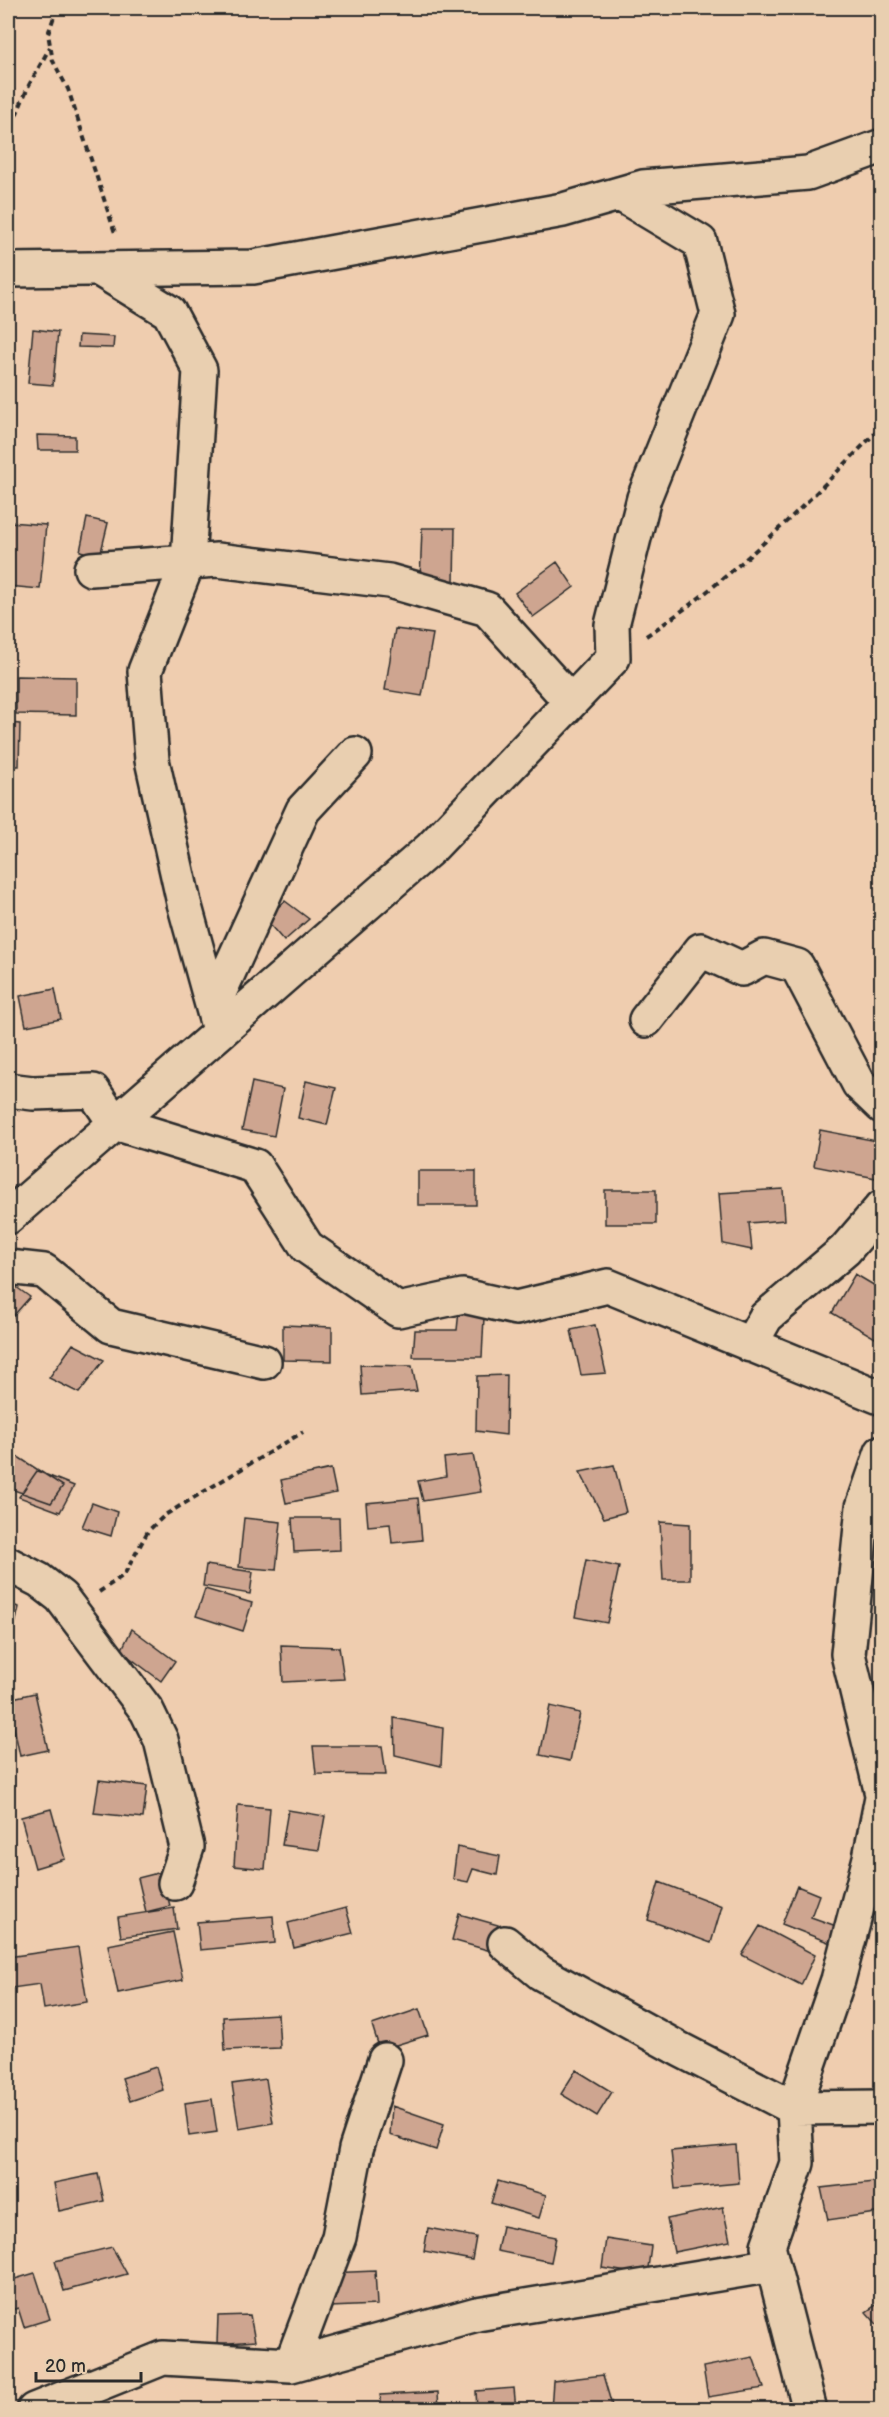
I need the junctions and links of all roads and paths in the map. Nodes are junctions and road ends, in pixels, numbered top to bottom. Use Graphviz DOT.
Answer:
graph roads {
  1 [pos="57,8"];
  2 [pos="50,46"];
  3 [pos="8,135"];
  4 [pos="882,146"];
  5 [pos="620,194"];
  6 [pos="112,269"];
  7 [pos="8,270"];
  8 [pos="882,426"];
  9 [pos="188,562"];
  10 [pos="91,569"];
  11 [pos="613,658"];
  12 [pos="571,702"];
  13 [pos="355,754"];
  14 [pos="216,1018"];
  15 [pos="646,1020"];
  16 [pos="8,1090"];
  17 [pos="882,1106"];
  18 [pos="115,1123"];
  19 [pos="882,1207"];
  20 [pos="8,1218"];
  21 [pos="8,1267"];
  22 [pos="750,1345"];
  23 [pos="264,1362"];
  24 [pos="882,1398"];
  25 [pos="303,1432"];
  26 [pos="882,1452"];
  27 [pos="8,1564"];
  28 [pos="72,1611"];
  29 [pos="882,1796"];
  30 [pos="175,1883"];
  31 [pos="505,1943"];
  32 [pos="385,2060"];
  33 [pos="882,2107"];
  34 [pos="794,2108"];
  35 [pos="773,2265"];
  36 [pos="291,2365"];
  37 [pos="34,2409"];
  38 [pos="810,2409"];
  1 -- 2 [label="path"];
  2 -- 3 [label="path"];
  2 -- 6 [label="path"];
  4 -- 5 [label="street"];
  5 -- 6 [label="street"];
  5 -- 11 [label="street"];
  6 -- 7 [label="street"];
  6 -- 9 [label="street"];
  8 -- 11 [label="path"];
  9 -- 10 [label="street"];
  9 -- 12 [label="street"];
  9 -- 14 [label="street"];
  11 -- 12 [label="street"];
  12 -- 14 [label="street"];
  13 -- 14 [label="street"];
  14 -- 18 [label="street"];
  15 -- 17 [label="street"];
  16 -- 18 [label="street"];
  18 -- 20 [label="street"];
  18 -- 22 [label="street"];
  19 -- 22 [label="street"];
  21 -- 23 [label="street"];
  22 -- 24 [label="street"];
  25 -- 28 [label="path"];
  26 -- 29 [label="street"];
  27 -- 28 [label="street"];
  28 -- 30 [label="street"];
  29 -- 34 [label="street"];
  31 -- 34 [label="street"];
  32 -- 36 [label="street"];
  33 -- 34 [label="street"];
  34 -- 35 [label="street"];
  35 -- 36 [label="street"];
  35 -- 38 [label="street"];
  36 -- 37 [label="street"];
}
